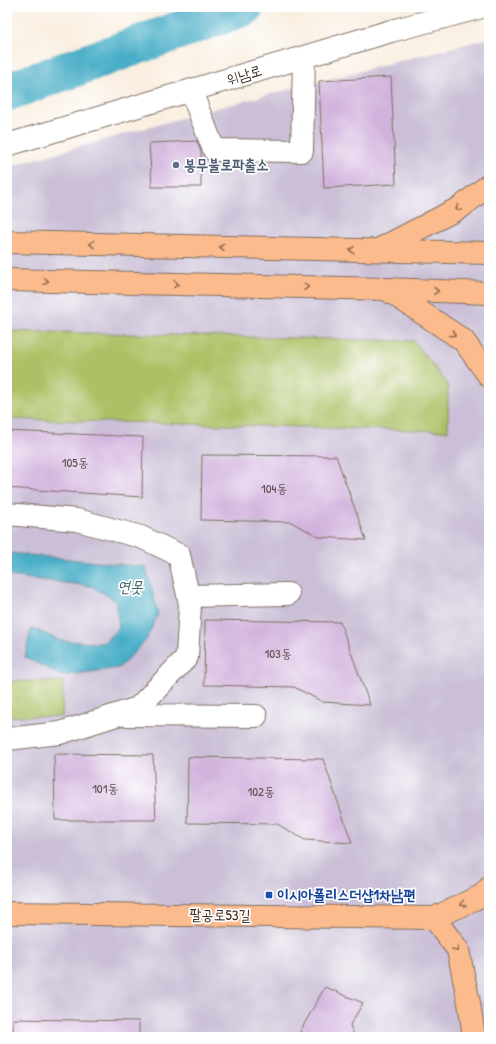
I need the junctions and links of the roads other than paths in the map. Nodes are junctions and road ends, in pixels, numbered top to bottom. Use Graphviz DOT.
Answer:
graph roads {
  1 [pos="482,7"];
  2 [pos="304,57"];
  3 [pos="191,91"];
  4 [pos="7,145"];
  5 [pos="489,185"];
  6 [pos="7,242"];
  7 [pos="376,251"];
  8 [pos="489,253"];
  9 [pos="7,280"];
  10 [pos="386,289"];
  11 [pos="489,293"];
  12 [pos="489,376"];
  13 [pos="7,514"];
  14 [pos="288,594"];
  15 [pos="188,596"];
  16 [pos="119,714"];
  17 [pos="256,716"];
  18 [pos="7,739"];
  19 [pos="489,888"];
  20 [pos="7,913"];
  21 [pos="434,918"];
  22 [pos="474,1037"];
  1 -- 2 [label="street, 위남로"];
  2 -- 3 [label="street, 위남로"];
  2 -- 3 [label="street"];
  3 -- 4 [label="street, 위남로"];
  5 -- 7 [label="main road, one-way"];
  7 -- 6 [label="main road, one-way"];
  7 -- 8 [label="main road"];
  9 -- 10 [label="main road, one-way"];
  10 -- 11 [label="main road, one-way"];
  10 -- 12 [label="main road, one-way"];
  13 -- 15 [label="street"];
  14 -- 15 [label="street"];
  15 -- 16 [label="street"];
  16 -- 17 [label="street"];
  16 -- 18 [label="street"];
  19 -- 21 [label="main road, one-way"];
  20 -- 21 [label="main road, 팔공로53길"];
  21 -- 22 [label="main road, one-way"];
}
